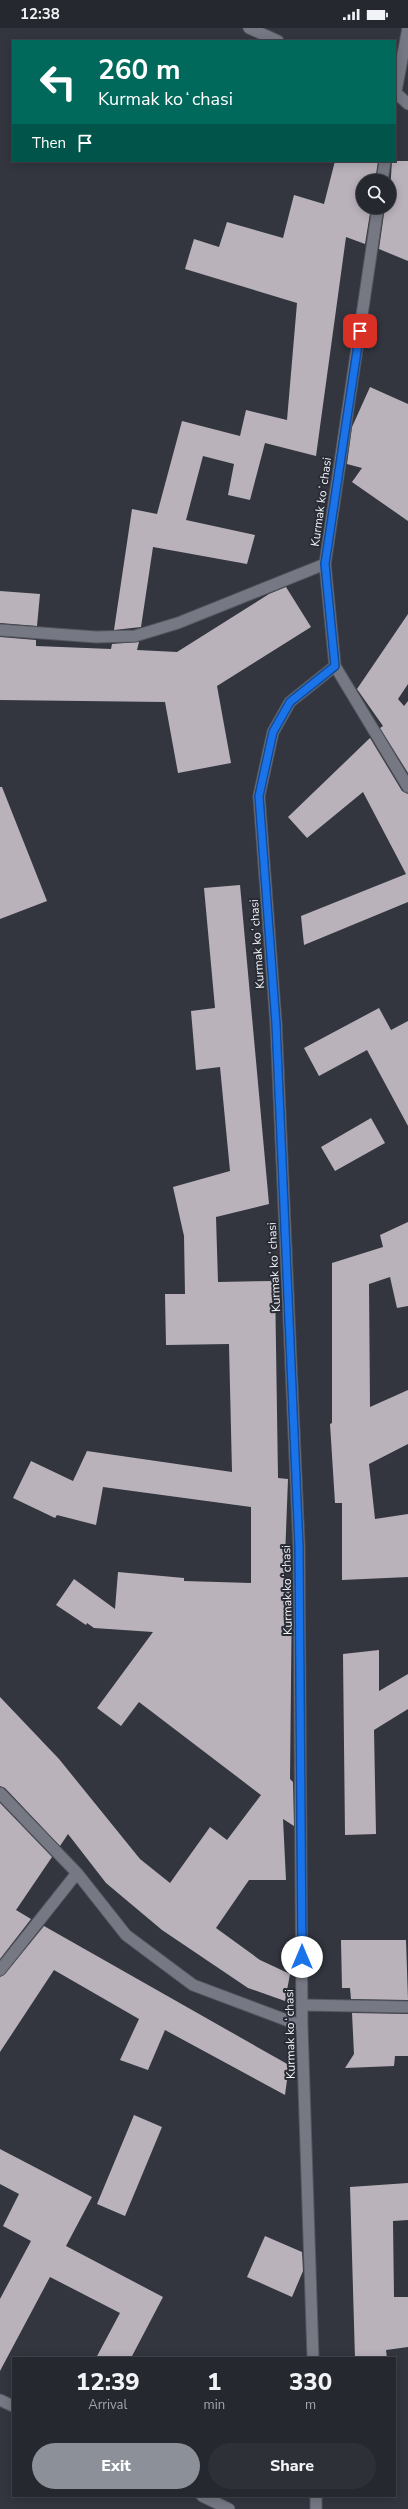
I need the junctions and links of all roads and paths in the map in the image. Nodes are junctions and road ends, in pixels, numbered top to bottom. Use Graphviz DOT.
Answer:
graph roads {
  1 [pos="248,28"];
  2 [pos="408,28"];
  3 [pos="276,40"];
  4 [pos="396,89"];
  5 [pos="396,95"];
  6 [pos="408,104"];
  7 [pos="385,162"];
  8 [pos="383,174"];
  9 [pos="377,214"];
  10 [pos="325,564"];
  11 [pos="0,630"];
  12 [pos="335,666"];
  13 [pos="408,786"];
  14 [pos="0,1793"];
  15 [pos="77,1873"];
  16 [pos="0,1970"];
  17 [pos="302,2005"];
  18 [pos="408,2007"];
  19 [pos="302,2026"];
  20 [pos="312,2357"];
  21 [pos="0,2400"];
  22 [pos="12,2406"];
  23 [pos="204,2497"];
  24 [pos="316,2497"];
  25 [pos="229,2509"];
  26 [pos="316,2509"];
  1 -- 3 [label="street"];
  2 -- 4 [label="street"];
  5 -- 6 [label="street"];
  7 -- 8 [label="street"];
  9 -- 10 [label="street, Kurmak koʻchasi"];
  10 -- 11 [label="street"];
  10 -- 12 [label="street, Kurmak koʻchasi"];
  12 -- 13 [label="street"];
  12 -- 17 [label="street, Kurmak koʻchasi"];
  14 -- 15 [label="street"];
  15 -- 16 [label="street"];
  15 -- 19 [label="street"];
  17 -- 18 [label="street"];
  17 -- 19 [label="street, Kurmak koʻchasi"];
  19 -- 20 [label="street, Kurmak koʻchasi"];
  21 -- 22 [label="street"];
  23 -- 25 [label="street"];
  24 -- 26 [label="street"];
}
